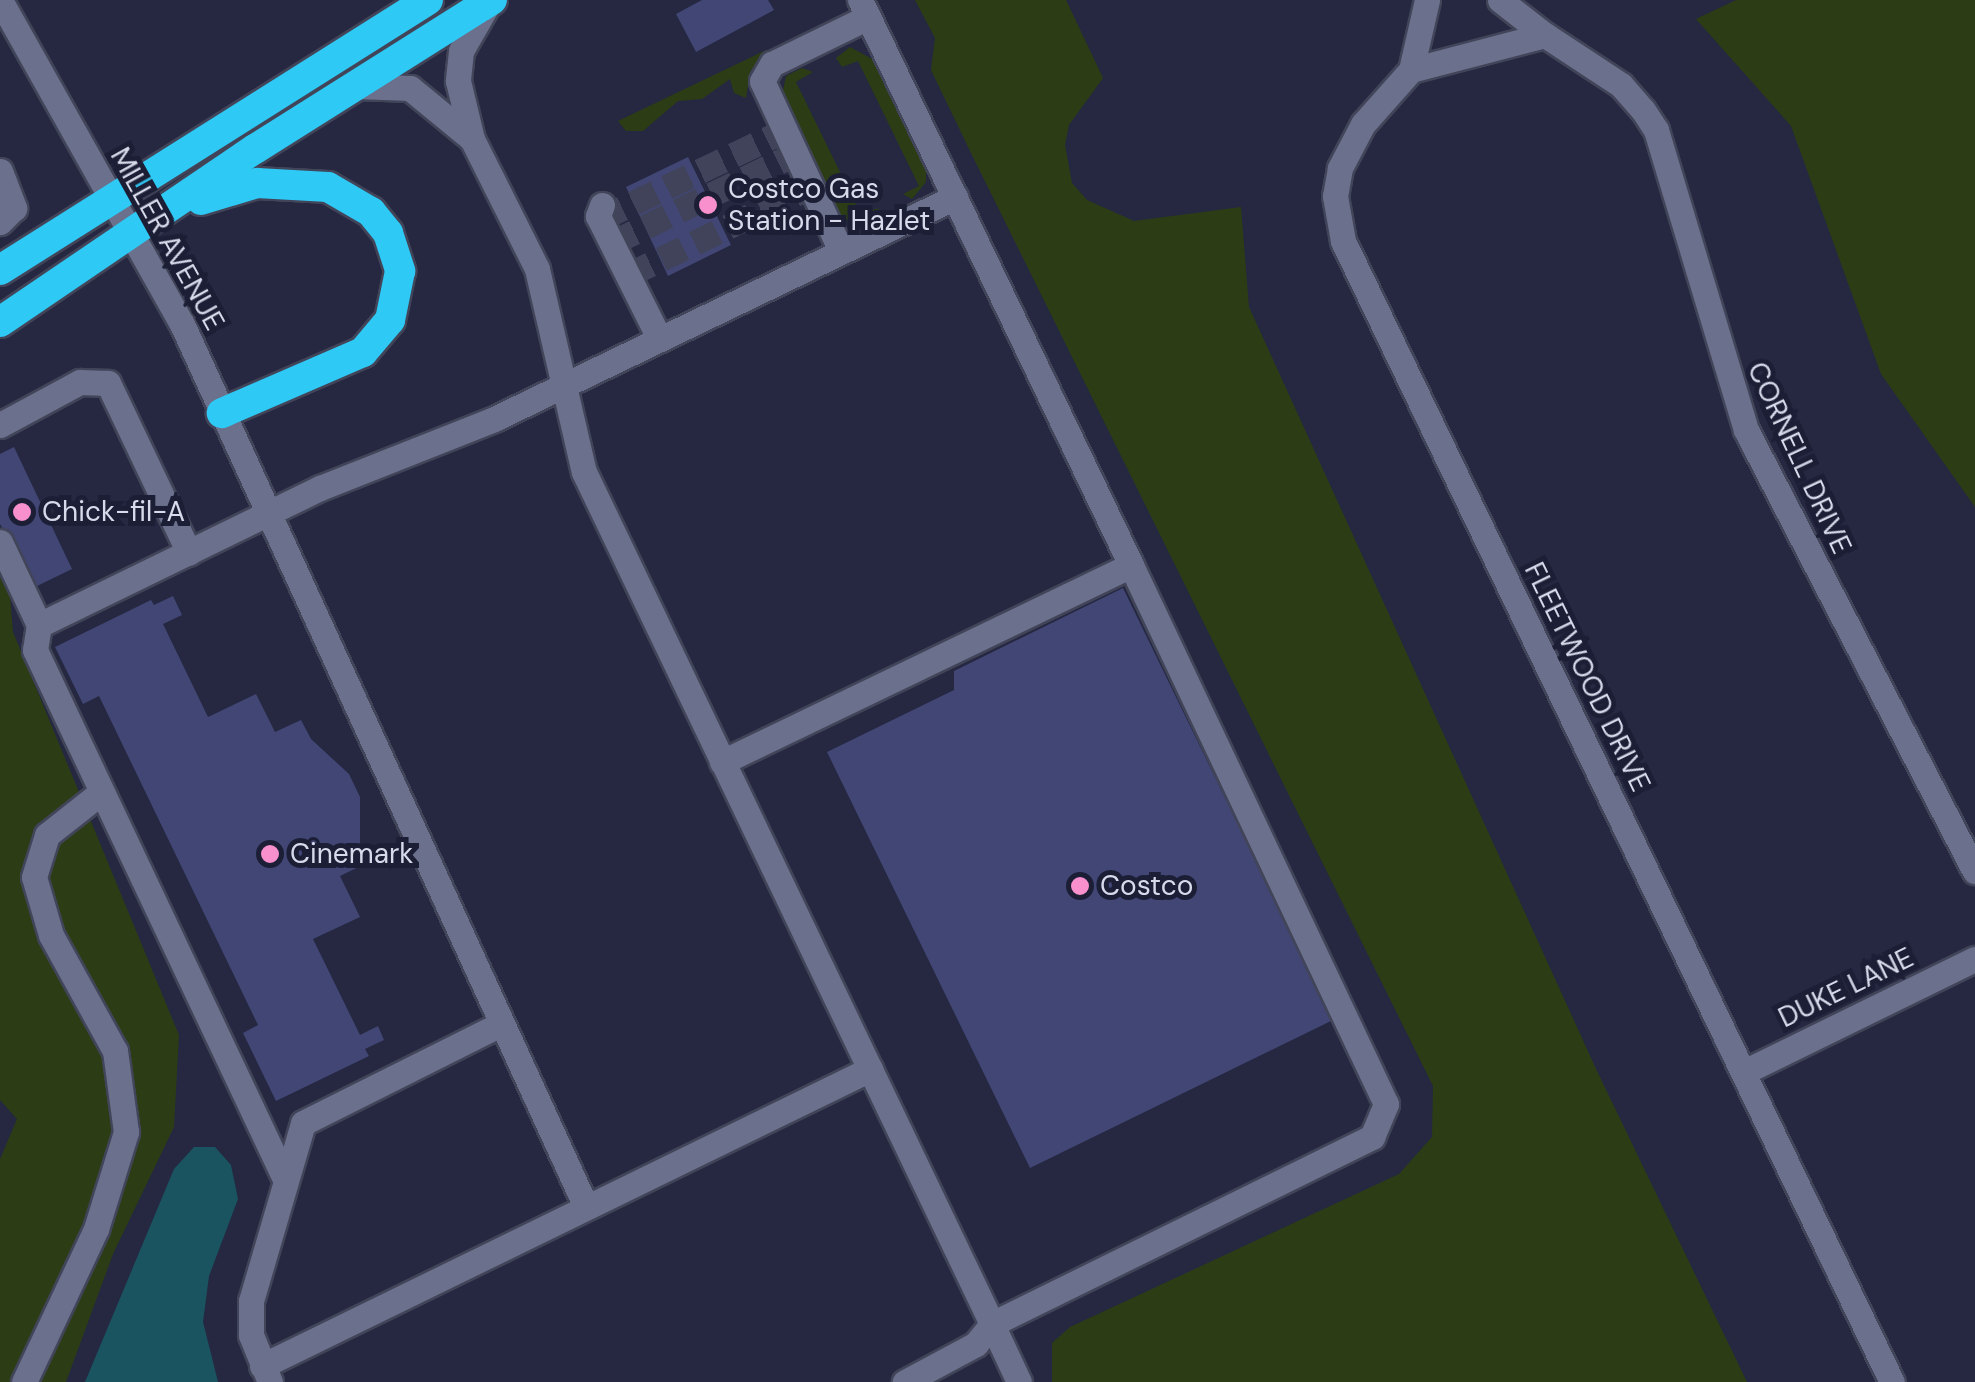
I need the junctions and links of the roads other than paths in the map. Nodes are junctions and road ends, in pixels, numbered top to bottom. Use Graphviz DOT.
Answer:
graph roads {
  1 [pos="0,0"];
  2 [pos="428,0"];
  3 [pos="492,0"];
  4 [pos="1427,0"];
  5 [pos="1500,0"];
  6 [pos="864,9"];
  7 [pos="1544,35"];
  8 [pos="1411,70"];
  9 [pos="353,86"];
  10 [pos="472,138"];
  11 [pos="0,171"];
  12 [pos="954,197"];
  13 [pos="113,201"];
  14 [pos="602,205"];
  15 [pos="170,210"];
  16 [pos="0,222"];
  17 [pos="134,237"];
  18 [pos="841,252"];
  19 [pos="0,270"];
  20 [pos="0,322"];
  21 [pos="660,338"];
  22 [pos="562,385"];
  23 [pos="222,413"];
  24 [pos="0,425"];
  25 [pos="264,515"];
  26 [pos="0,542"];
  27 [pos="188,553"];
  28 [pos="1131,565"];
  29 [pos="39,625"];
  30 [pos="722,762"];
  31 [pos="99,794"];
  32 [pos="1975,871"];
  33 [pos="1975,958"];
  34 [pos="501,1024"];
  35 [pos="870,1069"];
  36 [pos="1744,1072"];
  37 [pos="285,1179"];
  38 [pos="586,1208"];
  39 [pos="992,1324"];
  40 [pos="266,1374"];
  41 [pos="24,1382"];
  42 [pos="904,1382"];
  43 [pos="1019,1382"];
  44 [pos="1892,1382"];
  1 -- 13 [label="street, MILLER AVENUE"];
  2 -- 13 [label="highway"];
  3 -- 9 [label="highway"];
  3 -- 10 [label="street"];
  4 -- 8 [label="street"];
  5 -- 7 [label="street, CORNELL DRIVE"];
  6 -- 12 [label="street"];
  6 -- 18 [label="street"];
  7 -- 8 [label="street"];
  7 -- 32 [label="street, CORNELL DRIVE"];
  8 -- 36 [label="street, FLEETWOOD DRIVE"];
  9 -- 10 [label="street"];
  9 -- 15 [label="highway"];
  10 -- 22 [label="street"];
  11 -- 16 [label="street"];
  12 -- 18 [label="street"];
  12 -- 28 [label="street"];
  13 -- 17 [label="street, MILLER AVENUE"];
  13 -- 19 [label="highway"];
  14 -- 21 [label="street"];
  15 -- 17 [label="highway"];
  15 -- 23 [label="highway"];
  17 -- 20 [label="highway"];
  17 -- 23 [label="street, MILLER AVENUE"];
  18 -- 21 [label="street"];
  21 -- 22 [label="street"];
  22 -- 25 [label="street"];
  22 -- 30 [label="street"];
  23 -- 25 [label="street, MILLER AVENUE"];
  24 -- 27 [label="street"];
  25 -- 27 [label="street"];
  25 -- 34 [label="street, MILLER AVENUE"];
  26 -- 29 [label="street"];
  27 -- 29 [label="street"];
  28 -- 30 [label="street"];
  28 -- 39 [label="street"];
  29 -- 31 [label="street"];
  30 -- 35 [label="street"];
  31 -- 37 [label="street"];
  31 -- 41 [label="street"];
  33 -- 36 [label="street, DUKE LANE"];
  34 -- 37 [label="street"];
  34 -- 38 [label="street, MILLER AVENUE"];
  35 -- 38 [label="street"];
  35 -- 39 [label="street"];
  36 -- 44 [label="street, FLEETWOOD DRIVE"];
  37 -- 40 [label="street"];
  38 -- 40 [label="street"];
  39 -- 42 [label="street"];
  39 -- 43 [label="street"];
}
